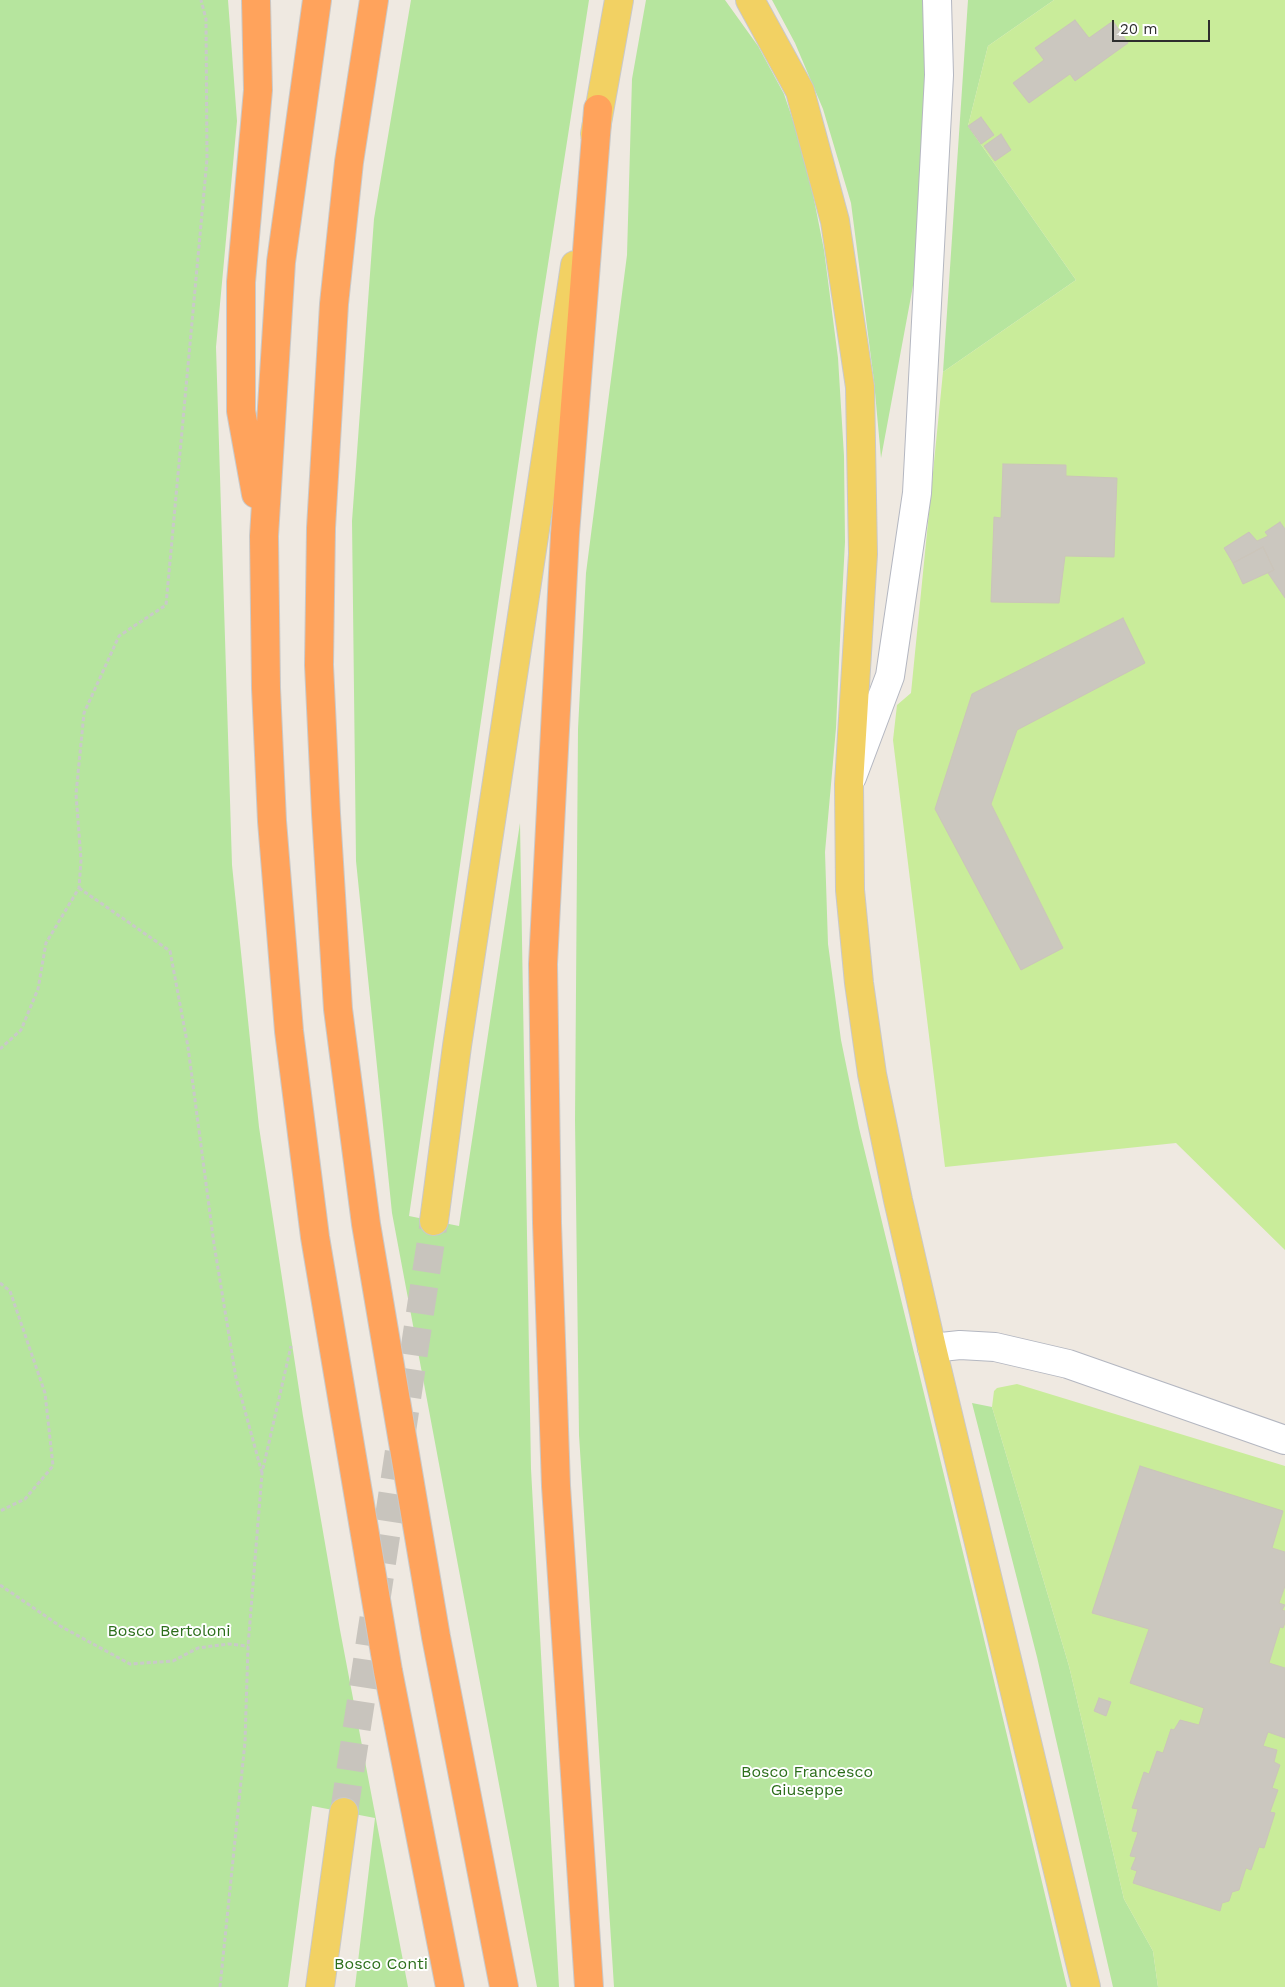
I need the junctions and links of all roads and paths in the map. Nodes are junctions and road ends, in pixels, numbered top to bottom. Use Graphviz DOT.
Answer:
graph roads {
  1 [pos="201,0"];
  2 [pos="256,0"];
  3 [pos="317,0"];
  4 [pos="374,0"];
  5 [pos="619,0"];
  6 [pos="750,0"];
  7 [pos="937,0"];
  8 [pos="598,109"];
  9 [pos="264,536"];
  10 [pos="849,784"];
  11 [pos="78,888"];
  12 [pos="0,1049"];
  13 [pos="434,1221"];
  14 [pos="0,1282"];
  15 [pos="291,1346"];
  16 [pos="932,1348"];
  17 [pos="1285,1440"];
  18 [pos="262,1473"];
  19 [pos="0,1511"];
  20 [pos="0,1585"];
  21 [pos="248,1646"];
  22 [pos="344,1812"];
  23 [pos="220,1987"];
  24 [pos="320,1987"];
  25 [pos="450,1987"];
  26 [pos="504,1987"];
  27 [pos="589,1987"];
  28 [pos="1086,1987"];
  1 -- 11 [label="path"];
  2 -- 9 [label="highway"];
  3 -- 9 [label="highway"];
  4 -- 26 [label="highway"];
  5 -- 8 [label="main road"];
  6 -- 10 [label="main road"];
  7 -- 10 [label="street"];
  8 -- 13 [label="main road"];
  8 -- 27 [label="highway"];
  9 -- 25 [label="highway"];
  10 -- 16 [label="main road"];
  11 -- 12 [label="path"];
  11 -- 18 [label="path"];
  14 -- 19 [label="path"];
  15 -- 18 [label="path"];
  16 -- 17 [label="street"];
  16 -- 28 [label="main road"];
  18 -- 21 [label="path"];
  20 -- 21 [label="path"];
  21 -- 23 [label="path"];
  22 -- 24 [label="main road"];
}
